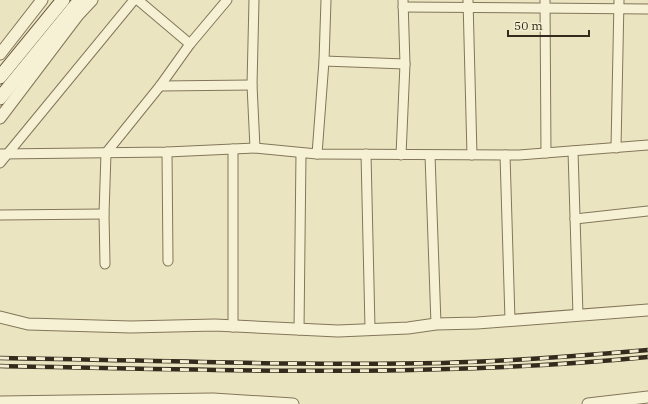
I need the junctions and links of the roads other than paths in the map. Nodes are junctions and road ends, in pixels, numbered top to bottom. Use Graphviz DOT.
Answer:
graph roads {
  1 [pos="42,0"];
  2 [pos="63,0"];
  3 [pos="80,0"];
  4 [pos="92,0"];
  5 [pos="134,0"];
  6 [pos="138,0"];
  7 [pos="227,0"];
  8 [pos="254,0"];
  9 [pos="326,0"];
  10 [pos="403,3"];
  11 [pos="544,3"];
  12 [pos="467,4"];
  13 [pos="619,4"];
  14 [pos="648,9"];
  15 [pos="190,44"];
  16 [pos="0,54"];
  17 [pos="324,61"];
  18 [pos="405,64"];
  19 [pos="0,77"];
  20 [pos="252,85"];
  21 [pos="160,86"];
  22 [pos="0,98"];
  23 [pos="0,118"];
  24 [pos="648,145"];
  25 [pos="255,148"];
  26 [pos="616,148"];
  27 [pos="233,149"];
  28 [pos="573,151"];
  29 [pos="167,152"];
  30 [pos="302,152"];
  31 [pos="106,153"];
  32 [pos="546,153"];
  33 [pos="4,154"];
  34 [pos="317,154"];
  35 [pos="366,154"];
  36 [pos="401,155"];
  37 [pos="430,155"];
  38 [pos="472,155"];
  39 [pos="505,155"];
  40 [pos="0,163"];
  41 [pos="648,211"];
  42 [pos="104,214"];
  43 [pos="0,215"];
  44 [pos="575,219"];
  45 [pos="168,261"];
  46 [pos="105,264"];
  47 [pos="648,310"];
  48 [pos="578,315"];
  49 [pos="0,317"];
  50 [pos="510,320"];
  51 [pos="436,324"];
  52 [pos="233,327"];
  53 [pos="370,328"];
  54 [pos="300,330"];
  55 [pos="648,397"];
  56 [pos="213,401"];
  57 [pos="0,402"];
  58 [pos="51,403"];
  59 [pos="293,404"];
  60 [pos="588,404"];
  1 -- 16 [label="street"];
  2 -- 19 [label="main road"];
  3 -- 22 [label="main road"];
  4 -- 23 [label="street"];
  5 -- 33 [label="street"];
  6 -- 15 [label="street"];
  7 -- 15 [label="street"];
  8 -- 20 [label="street"];
  9 -- 17 [label="street"];
  10 -- 12 [label="street"];
  10 -- 18 [label="street"];
  11 -- 12 [label="street"];
  11 -- 13 [label="street"];
  11 -- 32 [label="street"];
  12 -- 38 [label="street"];
  13 -- 14 [label="street"];
  13 -- 26 [label="street"];
  15 -- 21 [label="street"];
  17 -- 18 [label="street"];
  17 -- 34 [label="street"];
  18 -- 36 [label="street"];
  20 -- 21 [label="street"];
  20 -- 25 [label="street"];
  21 -- 31 [label="street"];
  24 -- 26 [label="street"];
  25 -- 27 [label="street"];
  25 -- 30 [label="street"];
  26 -- 28 [label="street"];
  27 -- 29 [label="street"];
  27 -- 52 [label="street"];
  28 -- 32 [label="street"];
  28 -- 44 [label="street"];
  29 -- 31 [label="street"];
  29 -- 45 [label="street"];
  30 -- 34 [label="street"];
  30 -- 54 [label="street"];
  31 -- 33 [label="street"];
  31 -- 42 [label="street"];
  32 -- 39 [label="street"];
  33 -- 40 [label="street"];
  34 -- 35 [label="street"];
  35 -- 36 [label="street"];
  35 -- 53 [label="street"];
  36 -- 37 [label="street"];
  37 -- 38 [label="street"];
  37 -- 51 [label="street"];
  38 -- 39 [label="street"];
  39 -- 50 [label="street"];
  41 -- 44 [label="street"];
  42 -- 43 [label="street"];
  42 -- 46 [label="street"];
  44 -- 48 [label="street"];
  47 -- 48 [label="street"];
  48 -- 50 [label="street"];
  49 -- 52 [label="street"];
  50 -- 51 [label="street"];
  51 -- 53 [label="street"];
  52 -- 54 [label="street"];
  53 -- 54 [label="street"];
  55 -- 60 [label="street"];
  56 -- 58 [label="street"];
  56 -- 59 [label="street"];
  57 -- 58 [label="street"];
}
